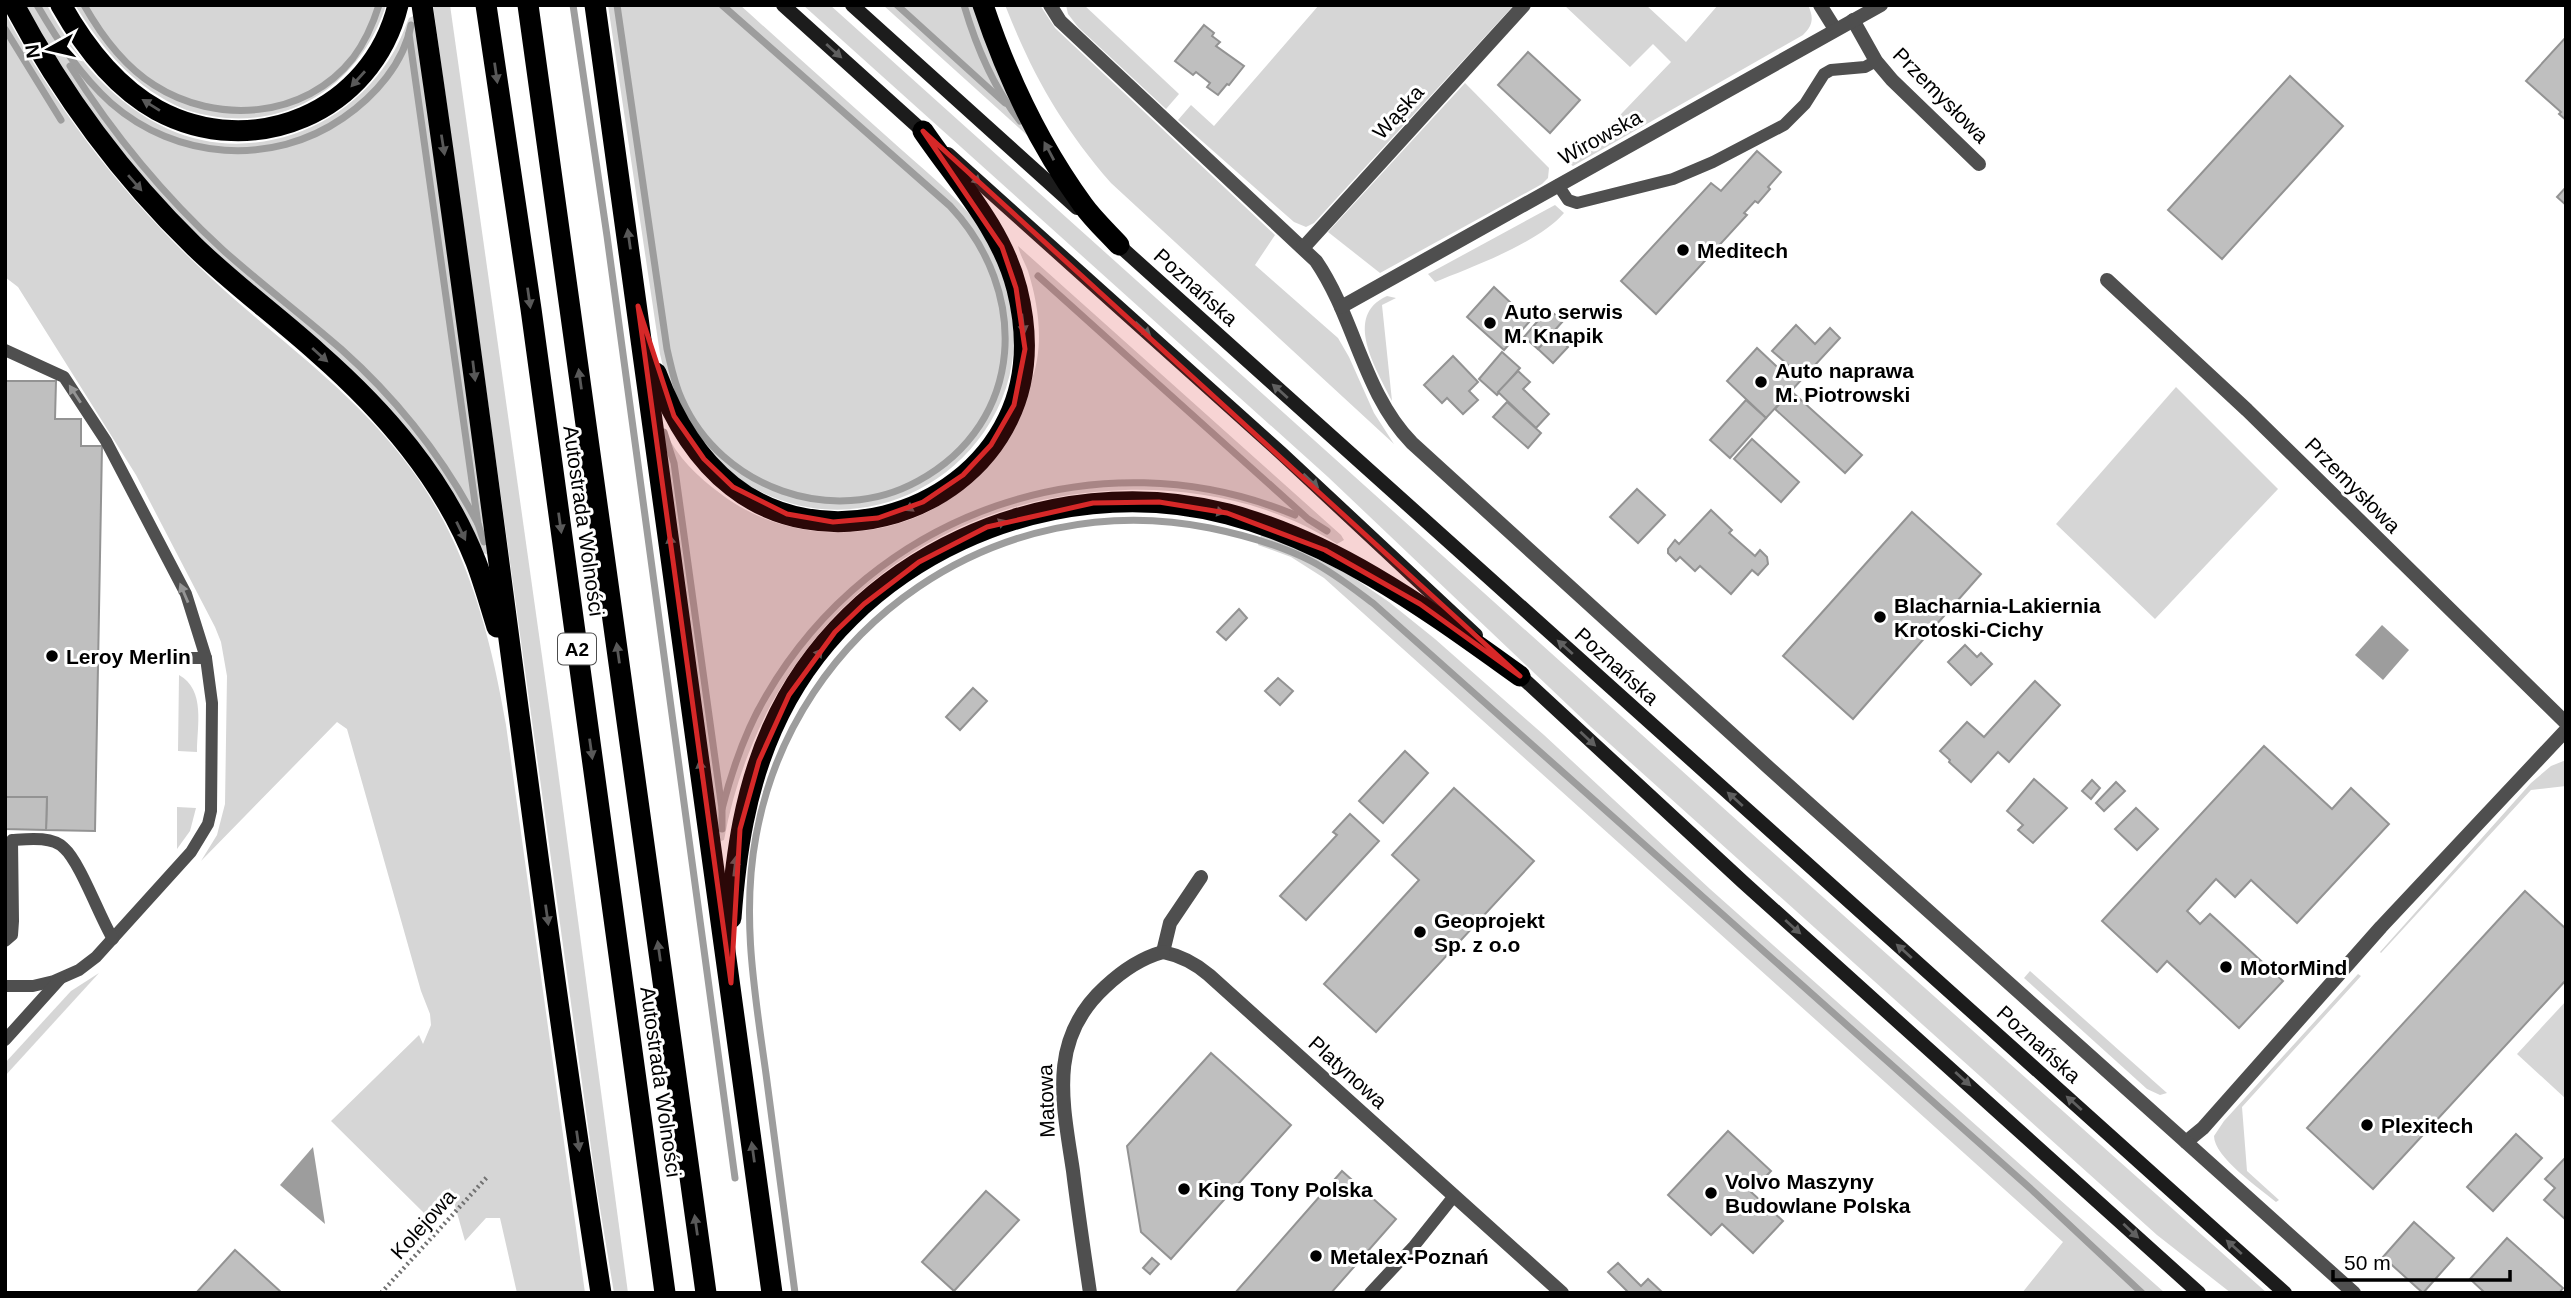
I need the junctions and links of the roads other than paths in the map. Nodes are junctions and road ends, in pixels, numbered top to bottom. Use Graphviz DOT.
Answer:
graph roads {
  1 [pos="14,5"];
  2 [pos="61,5"];
  3 [pos="398,5"];
  4 [pos="422,5"];
  5 [pos="486,5"];
  6 [pos="528,5"];
  7 [pos="595,5"];
  8 [pos="783,5"];
  9 [pos="852,5"];
  10 [pos="983,5"];
  11 [pos="1050,5"];
  12 [pos="1524,5"];
  13 [pos="1820,5"];
  14 [pos="1881,5"];
  15 [pos="1853,20"];
  16 [pos="1835,29"];
  17 [pos="1876,61"];
  18 [pos="923,131"];
  19 [pos="1979,164"];
  20 [pos="1558,185"];
  21 [pos="1119,245"];
  22 [pos="1303,248"];
  23 [pos="2108,281"];
  24 [pos="638,306"];
  25 [pos="1342,307"];
  26 [pos="5,350"];
  27 [pos="180,658"];
  28 [pos="206,658"];
  29 [pos="1520,676"];
  30 [pos="515,682"];
  31 [pos="2566,723"];
  32 [pos="2566,730"];
  33 [pos="8,840"];
  34 [pos="1201,877"];
  35 [pos="113,939"];
  36 [pos="5,941"];
  37 [pos="1163,952"];
  38 [pos="61,979"];
  39 [pos="731,983"];
  40 [pos="5,986"];
  41 [pos="5,1041"];
  42 [pos="2186,1142"];
  43 [pos="1454,1196"];
  44 [pos="601,1293"];
  45 [pos="664,1293"];
  46 [pos="706,1293"];
  47 [pos="772,1293"];
  48 [pos="1090,1293"];
  49 [pos="1370,1293"];
  50 [pos="1562,1293"];
  51 [pos="2199,1293"];
  52 [pos="2285,1293"];
  53 [pos="2354,1293"];
  1 -- 30 [label="highway, one-way"];
  3 -- 2 [label="highway, one-way"];
  4 -- 30 [label="highway, one-way"];
  5 -- 45 [label="highway, Autostrada Wolności / A2, one-way"];
  46 -- 6 [label="highway, Autostrada Wolności / A2, one-way"];
  24 -- 7 [label="highway, one-way"];
  8 -- 18 [label="main road, one-way"];
  9 -- 21 [label="main road, Poznańska"];
  21 -- 10 [label="highway, one-way"];
  11 -- 22 [label="street"];
  12 -- 22 [label="street, Wąska"];
  13 -- 16 [label="street"];
  14 -- 15 [label="street, Wirowska"];
  15 -- 16 [label="street, Wirowska"];
  15 -- 17 [label="street, Przemysłowa"];
  16 -- 20 [label="street, Wirowska"];
  17 -- 19 [label="street, Przemysłowa"];
  17 -- 20 [label="lane"];
  18 -- 24 [label="highway, one-way"];
  18 -- 29 [label="main road, one-way"];
  20 -- 25 [label="street, Wirowska"];
  52 -- 21 [label="main road, Poznańska, one-way"];
  22 -- 25 [label="street"];
  23 -- 31 [label="street, Przemysłowa"];
  39 -- 24 [label="highway, one-way"];
  25 -- 42 [label="street"];
  28 -- 26 [label="lane, one-way"];
  27 -- 28 [label="lane"];
  28 -- 35 [label="lane"];
  39 -- 29 [label="highway, one-way"];
  29 -- 51 [label="main road, one-way"];
  30 -- 44 [label="highway, one-way"];
  32 -- 42 [label="street"];
  33 -- 35 [label="lane"];
  33 -- 36 [label="lane"];
  34 -- 37 [label="street"];
  35 -- 38 [label="lane"];
  37 -- 43 [label="street, Platynowa"];
  37 -- 48 [label="street, Matowa"];
  38 -- 40 [label="lane"];
  38 -- 41 [label="lane"];
  47 -- 39 [label="highway, one-way"];
  42 -- 53 [label="street"];
  43 -- 49 [label="lane"];
  43 -- 50 [label="street, Platynowa"];
}
